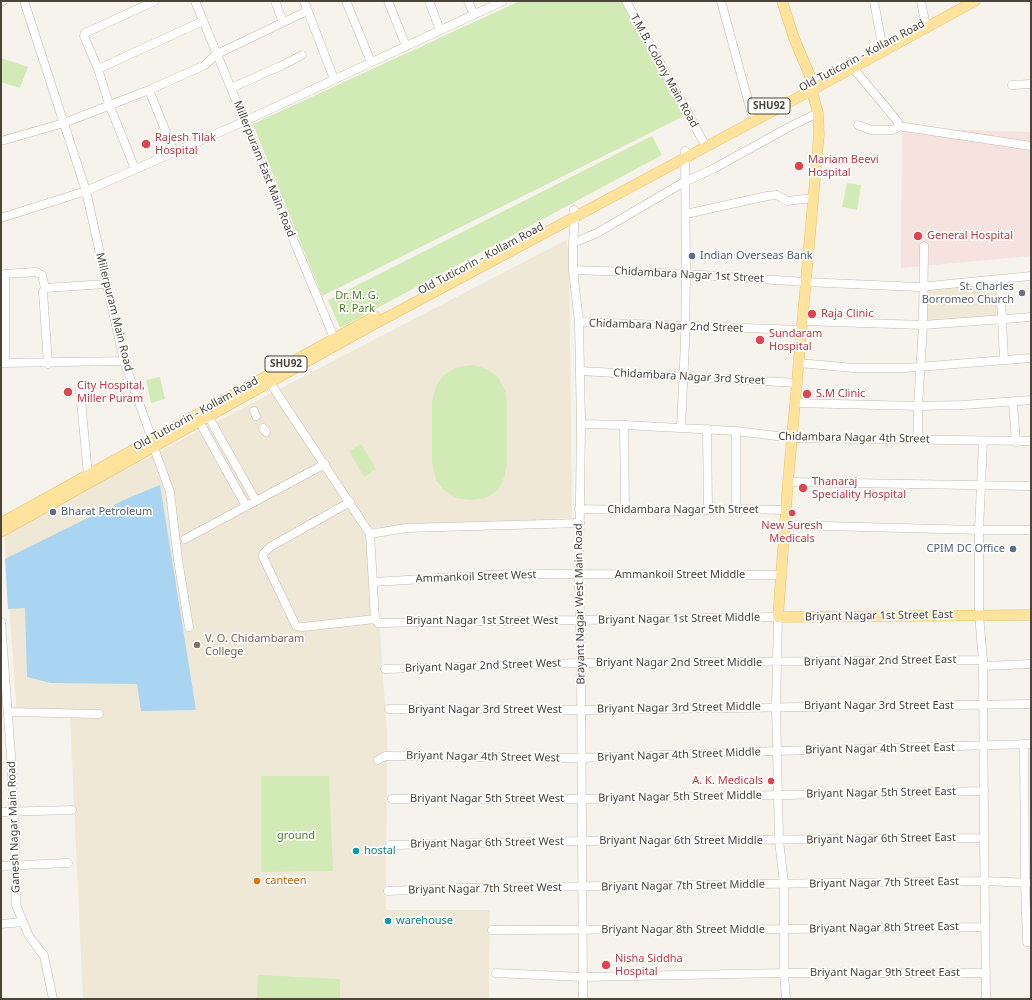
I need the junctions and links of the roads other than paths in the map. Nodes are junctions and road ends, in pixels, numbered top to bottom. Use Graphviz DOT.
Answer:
graph roads {
  1 [pos="24,1"];
  2 [pos="155,1"];
  3 [pos="195,1"];
  4 [pos="275,1"];
  5 [pos="304,1"];
  6 [pos="346,1"];
  7 [pos="388,1"];
  8 [pos="429,1"];
  9 [pos="468,1"];
  10 [pos="503,1"];
  11 [pos="626,1"];
  12 [pos="721,1"];
  13 [pos="775,1"];
  14 [pos="782,1"];
  15 [pos="874,1"];
  16 [pos="921,1"];
  17 [pos="964,1"];
  18 [pos="975,1"];
  19 [pos="307,11"];
  20 [pos="474,14"];
  21 [pos="203,21"];
  22 [pos="283,22"];
  23 [pos="925,22"];
  24 [pos="440,30"];
  25 [pos="882,45"];
  26 [pos="406,46"];
  27 [pos="217,54"];
  28 [pos="302,55"];
  29 [pos="371,62"];
  30 [pos="851,65"];
  31 [pos="98,69"];
  32 [pos="334,79"];
  33 [pos="1031,84"];
  34 [pos="1012,85"];
  35 [pos="811,87"];
  36 [pos="231,88"];
  37 [pos="149,90"];
  38 [pos="109,104"];
  39 [pos="818,113"];
  40 [pos="752,115"];
  41 [pos="245,121"];
  42 [pos="64,123"];
  43 [pos="858,125"];
  44 [pos="898,126"];
  45 [pos="1,141"];
  46 [pos="703,141"];
  47 [pos="1031,146"];
  48 [pos="174,152"];
  49 [pos="685,154"];
  50 [pos="135,169"];
  51 [pos="686,181"];
  52 [pos="86,191"];
  53 [pos="812,198"];
  54 [pos="574,213"];
  55 [pos="686,214"];
  56 [pos="1,218"];
  57 [pos="572,243"];
  58 [pos="924,246"];
  59 [pos="573,270"];
  60 [pos="686,274"];
  61 [pos="1031,276"];
  62 [pos="1000,279"];
  63 [pos="805,282"];
  64 [pos="106,284"];
  65 [pos="924,287"];
  66 [pos="45,288"];
  67 [pos="1031,317"];
  68 [pos="1002,319"];
  69 [pos="579,322"];
  70 [pos="802,325"];
  71 [pos="923,325"];
  72 [pos="685,327"];
  73 [pos="334,338"];
  74 [pos="1031,358"];
  75 [pos="1004,360"];
  76 [pos="124,361"];
  77 [pos="3,363"];
  78 [pos="799,363"];
  79 [pos="48,364"];
  80 [pos="920,368"];
  81 [pos="580,371"];
  82 [pos="684,376"];
  83 [pos="268,379"];
  84 [pos="798,383"];
  85 [pos="80,390"];
  86 [pos="1031,400"];
  87 [pos="1013,402"];
  88 [pos="796,403"];
  89 [pos="918,406"];
  90 [pos="204,419"];
  91 [pos="581,424"];
  92 [pos="624,425"];
  93 [pos="681,428"];
  94 [pos="707,429"];
  95 [pos="736,431"];
  96 [pos="792,438"];
  97 [pos="918,439"];
  98 [pos="983,441"];
  99 [pos="1031,441"];
  100 [pos="1016,442"];
  101 [pos="153,443"];
  102 [pos="325,464"];
  103 [pos="88,475"];
  104 [pos="788,482"];
  105 [pos="982,485"];
  106 [pos="1031,486"];
  107 [pos="256,501"];
  108 [pos="350,502"];
  109 [pos="246,506"];
  110 [pos="579,509"];
  111 [pos="736,509"];
  112 [pos="625,510"];
  113 [pos="708,510"];
  114 [pos="786,510"];
  115 [pos="1,523"];
  116 [pos="580,523"];
  117 [pos="785,525"];
  118 [pos="979,530"];
  119 [pos="1031,530"];
  120 [pos="1,532"];
  121 [pos="370,534"];
  122 [pos="185,539"];
  123 [pos="579,575"];
  124 [pos="781,575"];
  125 [pos="374,582"];
  126 [pos="979,615"];
  127 [pos="1031,615"];
  128 [pos="778,617"];
  129 [pos="375,619"];
  130 [pos="580,620"];
  131 [pos="1,622"];
  132 [pos="189,626"];
  133 [pos="777,662"];
  134 [pos="581,663"];
  135 [pos="983,664"];
  136 [pos="1031,664"];
  137 [pos="3,668"];
  138 [pos="385,669"];
  139 [pos="1031,704"];
  140 [pos="983,706"];
  141 [pos="776,707"];
  142 [pos="390,710"];
  143 [pos="581,710"];
  144 [pos="8,712"];
  145 [pos="99,714"];
  146 [pos="1027,744"];
  147 [pos="984,746"];
  148 [pos="777,751"];
  149 [pos="382,758"];
  150 [pos="582,758"];
  151 [pos="984,791"];
  152 [pos="778,795"];
  153 [pos="392,799"];
  154 [pos="582,799"];
  155 [pos="72,810"];
  156 [pos="14,811"];
  157 [pos="1,812"];
  158 [pos="984,838"];
  159 [pos="779,840"];
  160 [pos="583,841"];
  161 [pos="390,845"];
  162 [pos="68,864"];
  163 [pos="16,865"];
  164 [pos="1,866"];
  165 [pos="984,881"];
  166 [pos="1028,883"];
  167 [pos="784,884"];
  168 [pos="582,888"];
  169 [pos="388,891"];
  170 [pos="23,922"];
  171 [pos="1,924"];
  172 [pos="985,927"];
  173 [pos="784,929"];
  174 [pos="492,930"];
  175 [pos="582,930"];
  176 [pos="1031,942"];
  177 [pos="496,973"];
  178 [pos="986,973"];
  179 [pos="784,974"];
  180 [pos="582,976"];
  181 [pos="52,999"];
  182 [pos="583,999"];
  183 [pos="786,999"];
  184 [pos="986,999"];
  1 -- 42 [label="street, Millerpuram Main Road"];
  2 -- 31 [label="street"];
  3 -- 21 [label="street, Millerpuram East Main Road"];
  4 -- 22 [label="street"];
  5 -- 19 [label="street"];
  6 -- 29 [label="street"];
  7 -- 26 [label="street"];
  8 -- 24 [label="street"];
  9 -- 20 [label="street"];
  10 -- 20 [label="street"];
  11 -- 46 [label="street, T.M.B. Colony Main Road"];
  12 -- 40 [label="street"];
  13 -- 35 [label="main road"];
  14 -- 35 [label="main road"];
  15 -- 25 [label="street"];
  16 -- 23 [label="street"];
  17 -- 23 [label="main road, Old Tuticorin - Kollam Road / SHU92"];
  18 -- 30 [label="main road"];
  19 -- 22 [label="street"];
  19 -- 32 [label="street"];
  20 -- 24 [label="street"];
  21 -- 27 [label="street, Millerpuram East Main Road"];
  21 -- 31 [label="street"];
  22 -- 27 [label="street"];
  23 -- 25 [label="main road, Old Tuticorin - Kollam Road / SHU92"];
  24 -- 26 [label="street"];
  25 -- 30 [label="main road, Old Tuticorin - Kollam Road / SHU92"];
  26 -- 29 [label="street"];
  27 -- 36 [label="street, Millerpuram East Main Road"];
  27 -- 37 [label="street"];
  28 -- 36 [label="street"];
  29 -- 32 [label="street"];
  30 -- 35 [label="main road, Old Tuticorin - Kollam Road / SHU92"];
  30 -- 44 [label="street"];
  31 -- 38 [label="street"];
  32 -- 41 [label="street"];
  33 -- 34 [label="street"];
  35 -- 39 [label="main road"];
  35 -- 40 [label="main road, Old Tuticorin - Kollam Road / SHU92"];
  35 -- 49 [label="main road"];
  36 -- 41 [label="street, Millerpuram East Main Road"];
  37 -- 38 [label="street"];
  37 -- 48 [label="street"];
  38 -- 42 [label="street"];
  38 -- 50 [label="street"];
  39 -- 51 [label="street"];
  39 -- 53 [label="main road"];
  40 -- 46 [label="main road, Old Tuticorin - Kollam Road / SHU92"];
  41 -- 48 [label="street"];
  41 -- 73 [label="street, Millerpuram East Main Road"];
  42 -- 45 [label="street"];
  42 -- 52 [label="street, Millerpuram Main Road"];
  43 -- 44 [label="street"];
  44 -- 47 [label="street"];
  46 -- 49 [label="main road, Old Tuticorin - Kollam Road / SHU92"];
  48 -- 50 [label="street"];
  49 -- 51 [label="street"];
  49 -- 54 [label="main road, Old Tuticorin - Kollam Road / SHU92"];
  50 -- 52 [label="street"];
  51 -- 55 [label="street"];
  51 -- 57 [label="street"];
  52 -- 56 [label="street"];
  52 -- 64 [label="street, Millerpuram Main Road"];
  53 -- 55 [label="street"];
  53 -- 63 [label="main road"];
  54 -- 57 [label="street, Brayant Nagar West Main Road"];
  54 -- 73 [label="main road, Old Tuticorin - Kollam Road / SHU92"];
  54 -- 83 [label="main road"];
  55 -- 60 [label="street"];
  57 -- 59 [label="street, Brayant Nagar West Main Road"];
  58 -- 65 [label="street"];
  59 -- 60 [label="street, Chidambara Nagar 1st Street"];
  59 -- 69 [label="street, Brayant Nagar West Main Road"];
  60 -- 63 [label="street, Chidambara Nagar 1st Street"];
  60 -- 72 [label="street"];
  61 -- 62 [label="street, Chidambara Nagar 1st Street"];
  62 -- 65 [label="street, Chidambara Nagar 1st Street"];
  62 -- 68 [label="street"];
  63 -- 65 [label="street, Chidambara Nagar 1st Street"];
  63 -- 70 [label="main road"];
  64 -- 66 [label="street"];
  64 -- 76 [label="street, Millerpuram Main Road"];
  65 -- 71 [label="street"];
  66 -- 77 [label="street"];
  66 -- 79 [label="street"];
  67 -- 68 [label="street, Chidambara Nagar 2nd Street"];
  68 -- 71 [label="street, Chidambara Nagar 2nd Street"];
  68 -- 75 [label="street"];
  69 -- 72 [label="street, Chidambara Nagar 2nd Street"];
  69 -- 81 [label="street, Brayant Nagar West Main Road"];
  70 -- 71 [label="street, Chidambara Nagar 2nd Street"];
  70 -- 72 [label="street, Chidambara Nagar 2nd Street"];
  70 -- 78 [label="main road"];
  71 -- 80 [label="street"];
  72 -- 82 [label="street"];
  73 -- 83 [label="main road, Old Tuticorin - Kollam Road / SHU92"];
  74 -- 75 [label="street"];
  75 -- 80 [label="street"];
  76 -- 79 [label="street"];
  76 -- 101 [label="street, Millerpuram Main Road"];
  77 -- 79 [label="street"];
  78 -- 80 [label="street"];
  78 -- 84 [label="main road"];
  80 -- 89 [label="street"];
  81 -- 82 [label="street, Chidambara Nagar 3rd Street"];
  81 -- 91 [label="street, Brayant Nagar West Main Road"];
  82 -- 84 [label="street, Chidambara Nagar 3rd Street"];
  82 -- 93 [label="street"];
  83 -- 90 [label="main road"];
  83 -- 101 [label="main road, Old Tuticorin - Kollam Road / SHU92"];
  83 -- 102 [label="street"];
  84 -- 88 [label="main road"];
  85 -- 103 [label="street"];
  86 -- 87 [label="street"];
  87 -- 89 [label="street"];
  87 -- 100 [label="street"];
  88 -- 89 [label="street"];
  88 -- 96 [label="main road"];
  89 -- 97 [label="street"];
  90 -- 101 [label="main road"];
  90 -- 107 [label="street"];
  90 -- 109 [label="street"];
  91 -- 92 [label="street, Chidambara Nagar 4th Street"];
  91 -- 110 [label="street, Brayant Nagar West Main Road"];
  92 -- 93 [label="street, Chidambara Nagar 4th Street"];
  92 -- 112 [label="street"];
  93 -- 94 [label="street, Chidambara Nagar 4th Street"];
  94 -- 95 [label="street, Chidambara Nagar 4th Street"];
  94 -- 113 [label="street"];
  95 -- 96 [label="street, Chidambara Nagar 4th Street"];
  95 -- 111 [label="street"];
  96 -- 97 [label="street, Chidambara Nagar 4th Street"];
  96 -- 104 [label="main road"];
  97 -- 98 [label="street, Chidambara Nagar 4th Street"];
  98 -- 100 [label="street, Chidambara Nagar 4th Street"];
  98 -- 105 [label="street"];
  99 -- 100 [label="street, Chidambara Nagar 4th Street"];
  101 -- 103 [label="main road, Old Tuticorin - Kollam Road / SHU92"];
  101 -- 120 [label="main road"];
  101 -- 132 [label="street, Millerpuram Main Road"];
  102 -- 107 [label="street"];
  102 -- 108 [label="street"];
  103 -- 115 [label="main road, Old Tuticorin - Kollam Road / SHU92"];
  104 -- 105 [label="street"];
  104 -- 114 [label="main road"];
  105 -- 106 [label="street"];
  105 -- 118 [label="street"];
  107 -- 109 [label="street"];
  108 -- 121 [label="street"];
  108 -- 129 [label="street"];
  109 -- 122 [label="street"];
  110 -- 112 [label="street, Chidambara Nagar 5th Street"];
  110 -- 116 [label="street, Brayant Nagar West Main Road"];
  111 -- 113 [label="street, Chidambara Nagar 5th Street"];
  111 -- 114 [label="street, Chidambara Nagar 5th Street"];
  112 -- 113 [label="street, Chidambara Nagar 5th Street"];
  114 -- 117 [label="main road"];
  116 -- 121 [label="street"];
  116 -- 123 [label="street, Brayant Nagar West Main Road"];
  117 -- 118 [label="street"];
  117 -- 124 [label="main road"];
  118 -- 119 [label="street"];
  118 -- 126 [label="street"];
  121 -- 125 [label="street"];
  123 -- 124 [label="street, Ammankoil Street Middle"];
  123 -- 125 [label="street, Ammankoil Street West"];
  123 -- 130 [label="street, Brayant Nagar West Main Road"];
  124 -- 128 [label="main road"];
  125 -- 129 [label="street"];
  126 -- 127 [label="main road, Briyant Nagar 1st Street East"];
  126 -- 128 [label="main road, Briyant Nagar 1st Street East"];
  126 -- 135 [label="street"];
  128 -- 130 [label="street, Briyant Nagar 1st Street Middle"];
  128 -- 133 [label="street"];
  129 -- 130 [label="street, Briyant Nagar 1st Street West"];
  130 -- 134 [label="street, Brayant Nagar West Main Road"];
  131 -- 137 [label="street, Ganesh Nagar Main Road"];
  133 -- 134 [label="street, Briyant Nagar 2nd Street Middle"];
  133 -- 135 [label="street, Briyant Nagar 2nd Street East"];
  133 -- 141 [label="street"];
  134 -- 138 [label="street, Briyant Nagar 2nd Street West"];
  134 -- 143 [label="street, Brayant Nagar West Main Road"];
  135 -- 136 [label="street, Briyant Nagar 2nd Street East"];
  135 -- 140 [label="street"];
  137 -- 144 [label="street, Ganesh Nagar Main Road"];
  139 -- 140 [label="street, Briyant Nagar 3rd Street East"];
  140 -- 141 [label="street, Briyant Nagar 3rd Street East"];
  140 -- 147 [label="street"];
  141 -- 143 [label="street, Briyant Nagar 3rd Street Middle"];
  141 -- 148 [label="street"];
  142 -- 143 [label="street, Briyant Nagar 3rd Street West"];
  143 -- 150 [label="street, Brayant Nagar West Main Road"];
  144 -- 145 [label="street"];
  144 -- 156 [label="street, Ganesh Nagar Main Road"];
  146 -- 147 [label="street, Briyant Nagar 4th Street East"];
  146 -- 166 [label="street"];
  147 -- 148 [label="street, Briyant Nagar 4th Street East"];
  147 -- 151 [label="street"];
  148 -- 150 [label="street, Briyant Nagar 4th Street Middle"];
  148 -- 152 [label="street"];
  149 -- 150 [label="street, Briyant Nagar 4th Street West"];
  150 -- 154 [label="street, Brayant Nagar West Main Road"];
  151 -- 152 [label="street, Briyant Nagar 5th Street East"];
  151 -- 158 [label="street"];
  152 -- 154 [label="street, Briyant Nagar 5th Street Middle"];
  152 -- 159 [label="street"];
  153 -- 154 [label="street, Briyant Nagar 5th Street West"];
  154 -- 160 [label="street, Brayant Nagar West Main Road"];
  155 -- 156 [label="street"];
  156 -- 157 [label="street"];
  156 -- 163 [label="street, Ganesh Nagar Main Road"];
  158 -- 159 [label="street, Briyant Nagar 6th Street East"];
  158 -- 165 [label="street"];
  159 -- 160 [label="street, Briyant Nagar 6th Street Middle"];
  159 -- 167 [label="street"];
  160 -- 161 [label="street, Briyant Nagar 6th Street West"];
  160 -- 168 [label="street, Brayant Nagar West Main Road"];
  162 -- 163 [label="street"];
  163 -- 164 [label="street"];
  163 -- 170 [label="street, Ganesh Nagar Main Road"];
  165 -- 166 [label="street, Briyant Nagar 7th Street East"];
  165 -- 167 [label="street, Briyant Nagar 7th Street East"];
  165 -- 172 [label="street"];
  166 -- 176 [label="street"];
  167 -- 168 [label="street, Briyant Nagar 7th Street Middle"];
  167 -- 173 [label="street"];
  168 -- 169 [label="street, Briyant Nagar 7th Street West"];
  168 -- 175 [label="street, Brayant Nagar West Main Road"];
  170 -- 171 [label="street"];
  170 -- 181 [label="street, Ganesh Nagar Main Road"];
  172 -- 173 [label="street, Briyant Nagar 8th Street East"];
  172 -- 178 [label="street"];
  173 -- 175 [label="street, Briyant Nagar 8th Street Middle"];
  173 -- 179 [label="street"];
  174 -- 175 [label="street, Briyant Nagar 8th Street Middle"];
  175 -- 180 [label="street, Brayant Nagar West Main Road"];
  177 -- 180 [label="street, Briyant Nagar 9th Street East"];
  178 -- 179 [label="street, Briyant Nagar 9th Street East"];
  178 -- 184 [label="street"];
  179 -- 180 [label="street, Briyant Nagar 9th Street East"];
  179 -- 183 [label="street"];
  180 -- 182 [label="street, Brayant Nagar West Main Road"];
}
